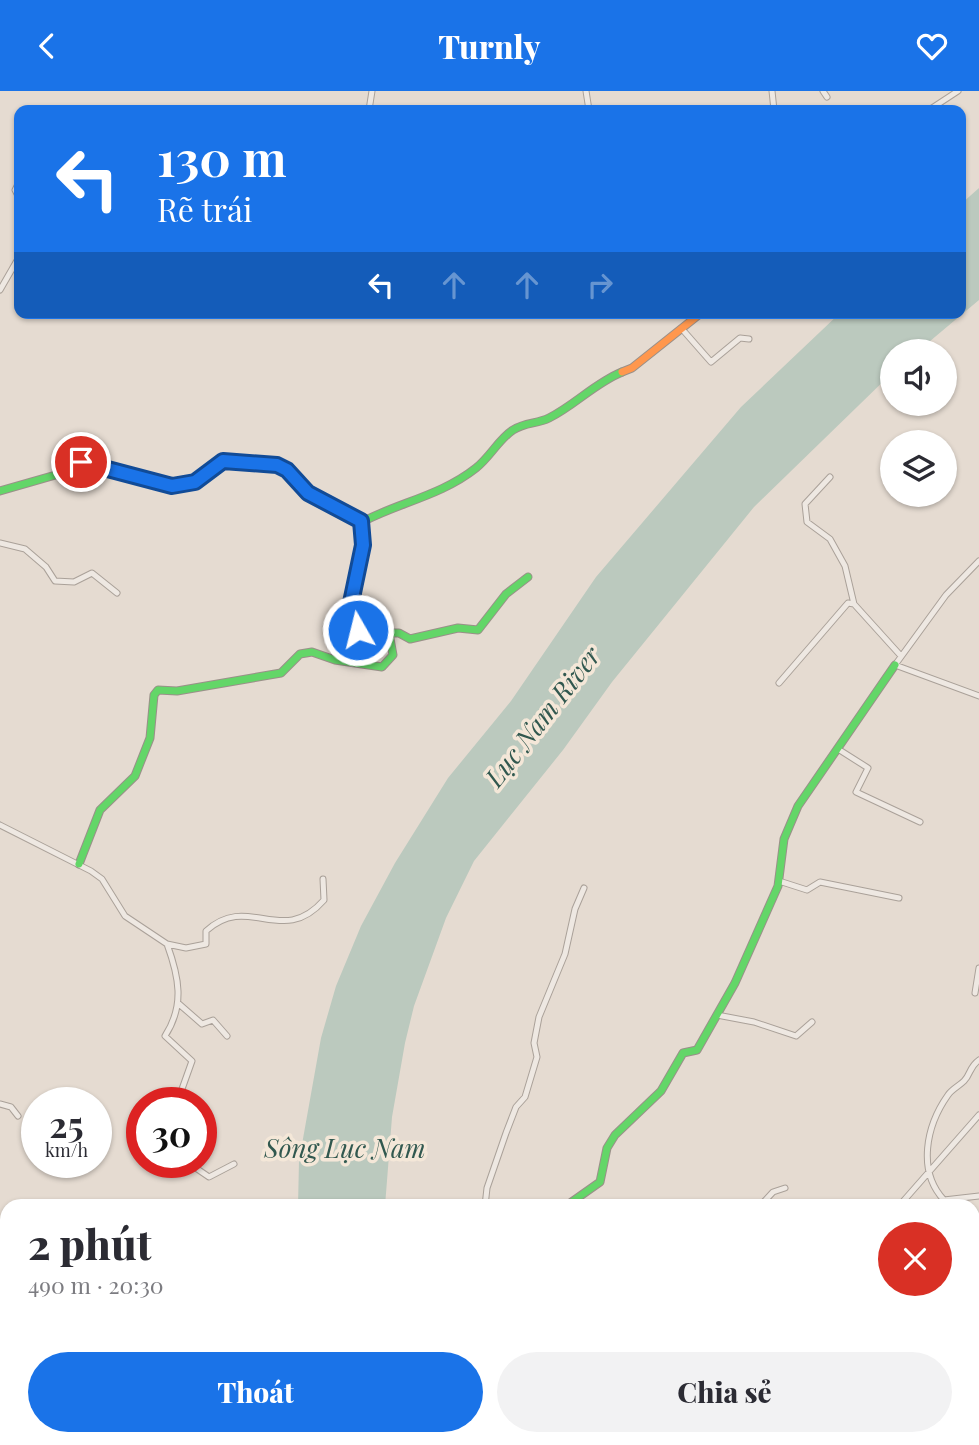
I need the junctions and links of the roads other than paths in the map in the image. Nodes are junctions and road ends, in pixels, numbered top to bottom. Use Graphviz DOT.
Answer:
graph roads {
  1 [pos="823,91"];
  2 [pos="958,91"];
  3 [pos="827,97"];
  4 [pos="937,105"];
  5 [pos="14,266"];
  6 [pos="0,290"];
  7 [pos="694,319"];
  8 [pos="681,329"];
  9 [pos="749,339"];
  10 [pos="830,477"];
  11 [pos="0,491"];
  12 [pos="361,521"];
  13 [pos="0,543"];
  14 [pos="979,561"];
  15 [pos="528,577"];
  16 [pos="117,593"];
  17 [pos="854,604"];
  18 [pos="901,656"];
  19 [pos="360,662"];
  20 [pos="895,664"];
  21 [pos="779,683"];
  22 [pos="979,696"];
  23 [pos="838,748"];
  24 [pos="920,822"];
  25 [pos="0,825"];
  26 [pos="79,864"];
  27 [pos="323,879"];
  28 [pos="779,881"];
  29 [pos="584,888"];
  30 [pos="899,898"];
  31 [pos="167,944"];
  32 [pos="979,968"];
  33 [pos="975,993"];
  34 [pos="179,1004"];
  35 [pos="717,1015"];
  36 [pos="812,1022"];
  37 [pos="227,1036"];
  38 [pos="979,1060"];
  39 [pos="183,1087"];
  40 [pos="0,1104"];
  41 [pos="979,1115"];
  42 [pos="18,1116"];
  43 [pos="234,1164"];
  44 [pos="928,1173"];
  45 [pos="217,1175"];
  46 [pos="785,1188"];
  47 [pos="979,1196"];
  48 [pos="486,1199"];
  49 [pos="576,1199"];
  50 [pos="766,1199"];
  51 [pos="905,1199"];
  52 [pos="943,1199"];
  53 [pos="953,1199"];
  1 -- 3 [label="street"];
  2 -- 4 [label="street"];
  5 -- 6 [label="street"];
  7 -- 8 [label="street"];
  8 -- 9 [label="street"];
  8 -- 12 [label="street"];
  10 -- 17 [label="street"];
  11 -- 12 [label="street"];
  12 -- 19 [label="street"];
  13 -- 16 [label="street"];
  14 -- 18 [label="street"];
  15 -- 19 [label="street"];
  17 -- 18 [label="street"];
  17 -- 21 [label="street"];
  18 -- 20 [label="street"];
  19 -- 26 [label="street"];
  20 -- 22 [label="street"];
  20 -- 23 [label="street"];
  23 -- 24 [label="street"];
  23 -- 28 [label="street"];
  25 -- 26 [label="street"];
  26 -- 31 [label="street"];
  27 -- 31 [label="street"];
  28 -- 30 [label="street"];
  28 -- 35 [label="street"];
  29 -- 48 [label="street"];
  31 -- 34 [label="street"];
  32 -- 33 [label="street"];
  34 -- 37 [label="street"];
  34 -- 39 [label="street"];
  35 -- 36 [label="street"];
  35 -- 49 [label="street"];
  38 -- 44 [label="street"];
  40 -- 42 [label="street"];
  41 -- 44 [label="street"];
  43 -- 45 [label="street"];
  44 -- 51 [label="street"];
  44 -- 52 [label="street"];
  46 -- 50 [label="street"];
  47 -- 53 [label="street"];
}
